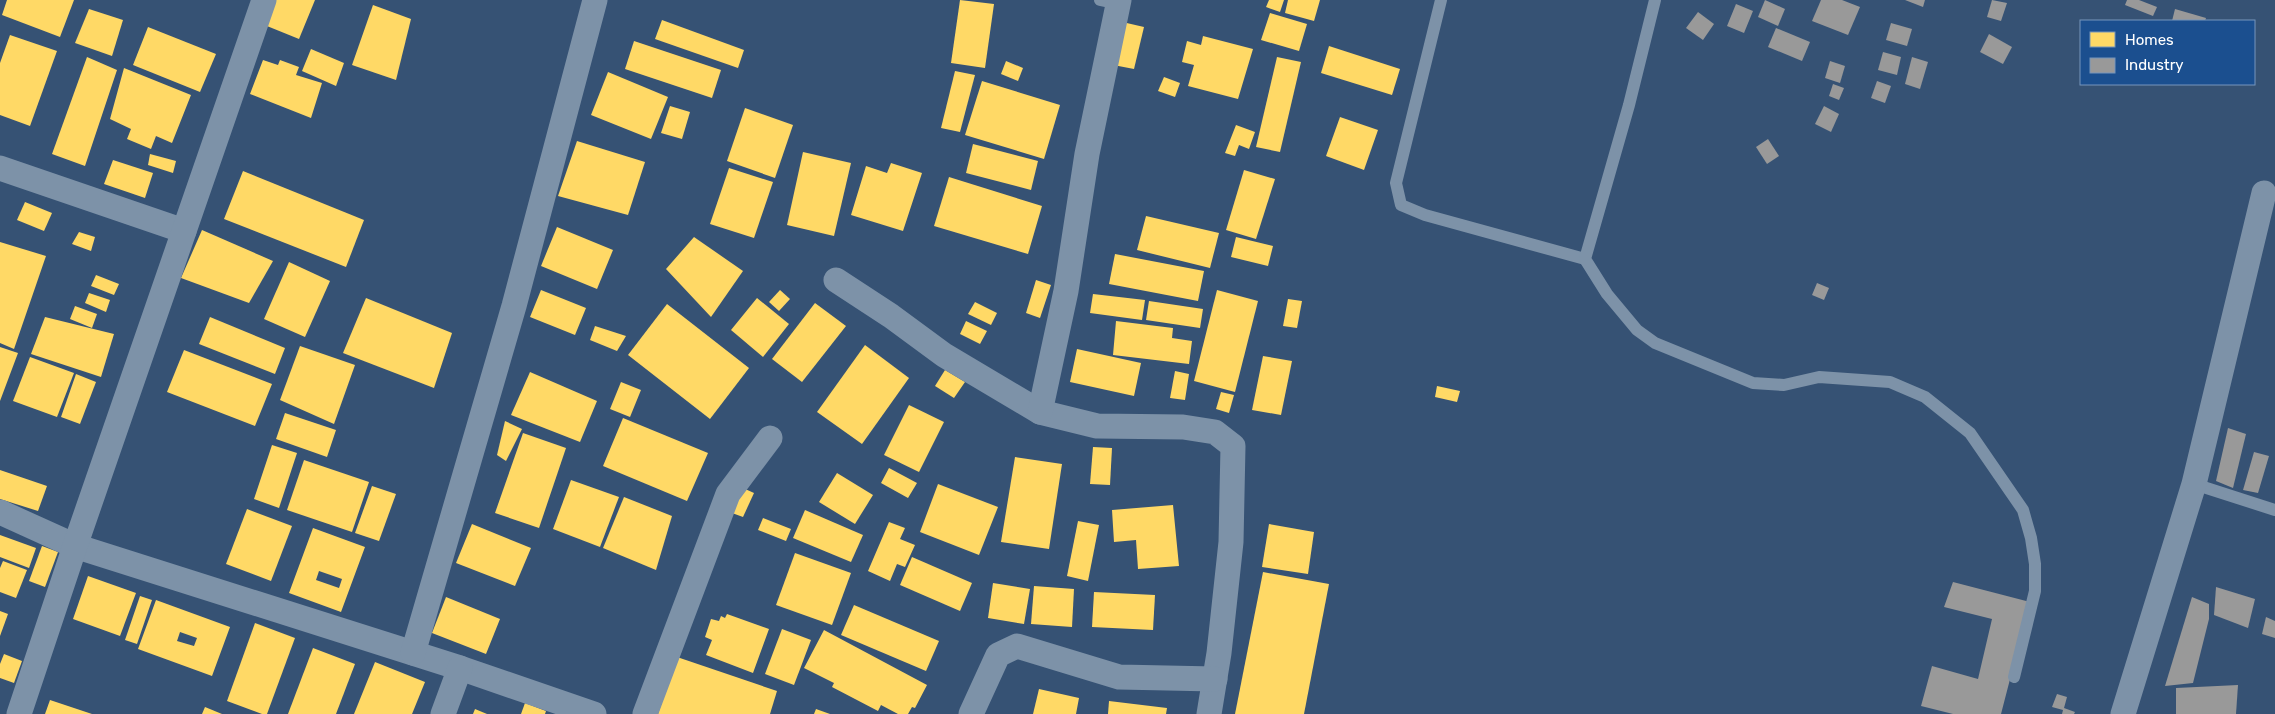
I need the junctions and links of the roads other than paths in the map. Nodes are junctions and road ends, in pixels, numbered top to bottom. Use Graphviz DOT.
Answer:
graph roads {
  1 [pos="264,0"];
  2 [pos="595,0"];
  3 [pos="1440,0"];
  4 [pos="1655,0"];
  5 [pos="1113,1"];
  6 [pos="0,168"];
  7 [pos="2264,193"];
  8 [pos="184,231"];
  9 [pos="1585,259"];
  10 [pos="836,280"];
  11 [pos="1040,412"];
  12 [pos="770,438"];
  13 [pos="2194,484"];
  14 [pos="2275,510"];
  15 [pos="0,512"];
  16 [pos="75,546"];
  17 [pos="413,653"];
  18 [pos="460,668"];
  19 [pos="2014,677"];
  20 [pos="1215,679"];
  21 [pos="19,714"];
  22 [pos="443,714"];
  23 [pos="594,714"];
  24 [pos="645,714"];
  25 [pos="971,714"];
  26 [pos="1209,714"];
  27 [pos="2123,714"];
  1 -- 8 [label="street"];
  2 -- 17 [label="street"];
  3 -- 9 [label="lane"];
  4 -- 9 [label="lane"];
  5 -- 11 [label="street"];
  6 -- 8 [label="street"];
  7 -- 13 [label="street"];
  8 -- 16 [label="street"];
  9 -- 19 [label="lane"];
  10 -- 11 [label="street"];
  11 -- 20 [label="street"];
  12 -- 24 [label="street"];
  13 -- 14 [label="lane"];
  13 -- 27 [label="street"];
  15 -- 16 [label="street"];
  16 -- 17 [label="street"];
  16 -- 21 [label="street"];
  17 -- 18 [label="street"];
  18 -- 22 [label="street"];
  18 -- 23 [label="street"];
  20 -- 25 [label="street"];
  20 -- 26 [label="street"];
}
